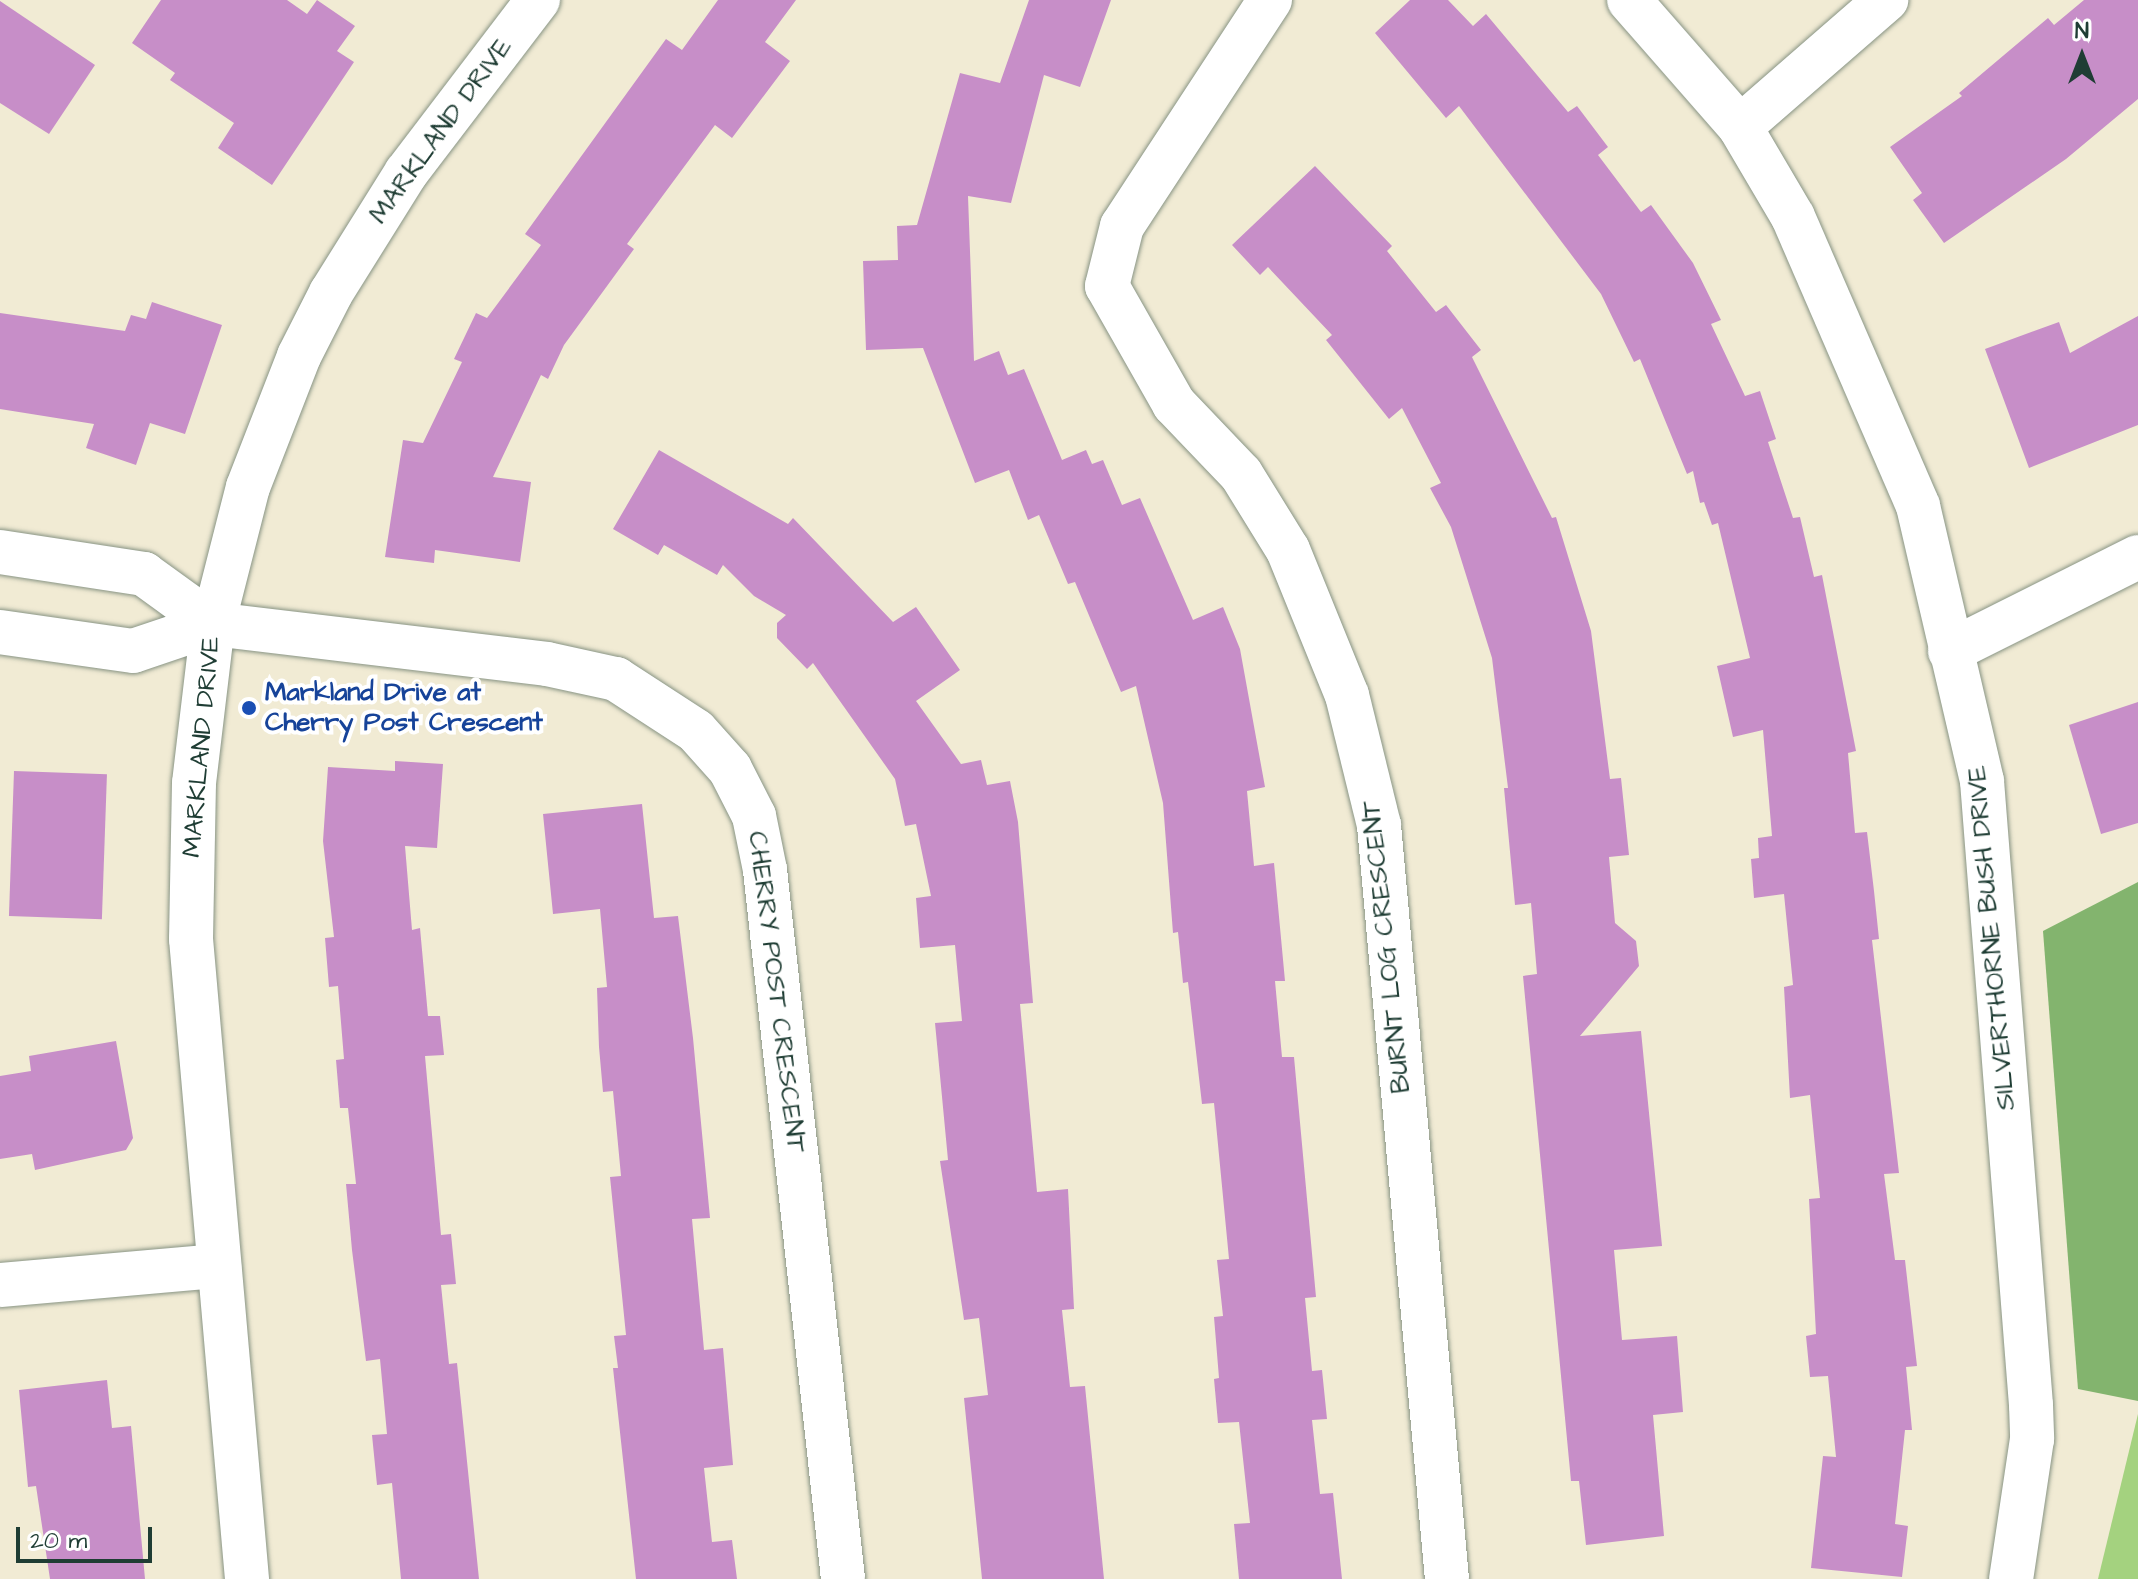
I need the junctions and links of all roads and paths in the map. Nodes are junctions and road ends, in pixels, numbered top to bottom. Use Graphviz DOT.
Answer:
graph roads {
  1 [pos="538,0"];
  2 [pos="1270,0"];
  3 [pos="1629,0"];
  4 [pos="1886,0"];
  5 [pos="1740,127"];
  6 [pos="0,552"];
  7 [pos="2138,557"];
  8 [pos="213,624"];
  9 [pos="0,632"];
  10 [pos="1950,651"];
  11 [pos="219,1266"];
  12 [pos="0,1285"];
  13 [pos="247,1579"];
  14 [pos="843,1579"];
  15 [pos="1447,1579"];
  16 [pos="2011,1579"];
  1 -- 8 [label="street, MARKLAND DRIVE"];
  2 -- 15 [label="street, BURNT LOG CRESCENT"];
  3 -- 5 [label="street, SILVERTHORNE BUSH DRIVE"];
  4 -- 5 [label="street"];
  5 -- 10 [label="street, SILVERTHORNE BUSH DRIVE"];
  6 -- 8 [label="street"];
  7 -- 10 [label="street"];
  8 -- 9 [label="street"];
  8 -- 11 [label="street, MARKLAND DRIVE"];
  8 -- 14 [label="street, CHERRY POST CRESCENT"];
  10 -- 16 [label="street, SILVERTHORNE BUSH DRIVE"];
  11 -- 12 [label="street"];
  11 -- 13 [label="street, MARKLAND DRIVE"];
}
